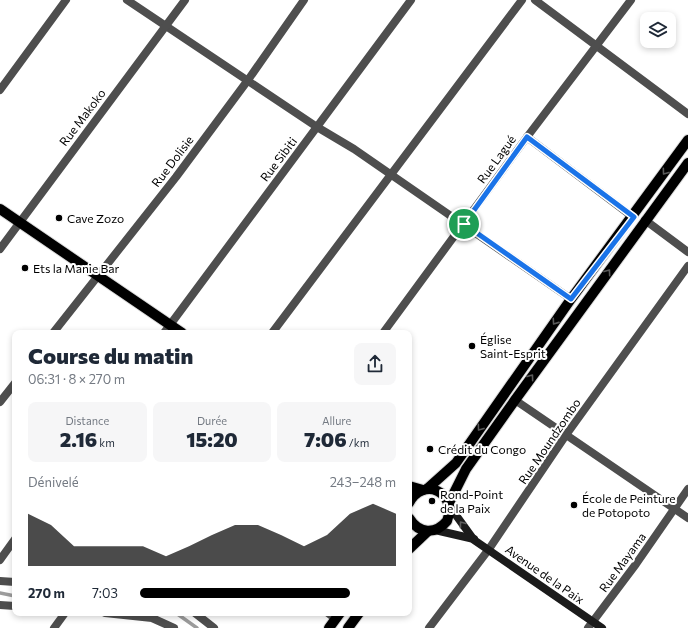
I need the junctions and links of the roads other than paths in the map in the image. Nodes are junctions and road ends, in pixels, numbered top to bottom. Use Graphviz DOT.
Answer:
graph roads {
  1 [pos="66,0"];
  2 [pos="127,0"];
  3 [pos="185,0"];
  4 [pos="304,0"];
  5 [pos="411,0"];
  6 [pos="522,0"];
  7 [pos="535,0"];
  8 [pos="631,0"];
  9 [pos="166,27"];
  10 [pos="598,46"];
  11 [pos="248,80"];
  12 [pos="0,90"];
  13 [pos="688,114"];
  14 [pos="317,127"];
  15 [pos="527,137"];
  16 [pos="688,140"];
  17 [pos="688,163"];
  18 [pos="392,175"];
  19 [pos="0,209"];
  20 [pos="634,217"];
  21 [pos="645,220"];
  22 [pos="19,223"];
  23 [pos="464,224"];
  24 [pos="0,249"];
  25 [pos="688,252"];
  26 [pos="688,266"];
  27 [pos="98,274"];
  28 [pos="571,299"];
  29 [pos="167,329"];
  30 [pos="55,330"];
  31 [pos="274,330"];
  32 [pos="385,330"];
  33 [pos="12,387"];
  34 [pos="515,400"];
  35 [pos="0,402"];
  36 [pos="566,435"];
  37 [pos="412,487"];
  38 [pos="425,489"];
  39 [pos="688,489"];
  40 [pos="412,499"];
  41 [pos="449,505"];
  42 [pos="674,508"];
  43 [pos="688,518"];
  44 [pos="412,523"];
  45 [pos="432,531"];
  46 [pos="474,540"];
  47 [pos="12,543"];
  48 [pos="412,547"];
  49 [pos="489,549"];
  50 [pos="0,560"];
  51 [pos="0,581"];
  52 [pos="12,582"];
  53 [pos="0,605"];
  54 [pos="12,606"];
  55 [pos="63,616"];
  56 [pos="134,616"];
  57 [pos="199,616"];
  58 [pos="335,616"];
  59 [pos="357,616"];
  60 [pos="591,625"];
  61 [pos="168,627"];
  62 [pos="54,628"];
  63 [pos="214,628"];
  64 [pos="329,628"];
  65 [pos="349,628"];
  66 [pos="429,628"];
  67 [pos="602,628"];
  1 -- 12 [label="street"];
  2 -- 9 [label="street"];
  3 -- 9 [label="street, Rue Makoko"];
  4 -- 11 [label="street, Rue Dolisie"];
  5 -- 14 [label="street, Rue Sibiti"];
  6 -- 18 [label="street"];
  7 -- 10 [label="street"];
  8 -- 10 [label="street, Rue Lagué"];
  9 -- 11 [label="street"];
  9 -- 22 [label="street, Rue Makoko"];
  10 -- 13 [label="street"];
  10 -- 15 [label="street, Rue Lagué"];
  11 -- 14 [label="street"];
  11 -- 27 [label="street, Rue Dolisie"];
  14 -- 18 [label="street"];
  14 -- 29 [label="street, Rue Sibiti"];
  15 -- 20 [label="street"];
  15 -- 23 [label="street, Rue Lagué"];
  16 -- 20 [label="main road, one-way"];
  17 -- 21 [label="main road"];
  18 -- 23 [label="street"];
  18 -- 31 [label="street"];
  19 -- 22 [label="main road"];
  20 -- 28 [label="main road"];
  21 -- 25 [label="street"];
  34 -- 21 [label="main road, one-way"];
  22 -- 24 [label="street, Rue Makoko"];
  22 -- 27 [label="main road"];
  23 -- 28 [label="street"];
  23 -- 32 [label="street, Rue Lagué"];
  26 -- 36 [label="street, Rue Moundzombo"];
  27 -- 29 [label="main road"];
  27 -- 30 [label="street, Rue Dolisie"];
  28 -- 38 [label="main road, one-way"];
  33 -- 35 [label="street"];
  34 -- 36 [label="street"];
  34 -- 41 [label="main road"];
  36 -- 42 [label="street"];
  36 -- 49 [label="street, Rue Moundzombo"];
  37 -- 38 [label="main road"];
  38 -- 40 [label="main road"];
  38 -- 41 [label="main road"];
  39 -- 42 [label="street, Rue Mayama"];
  41 -- 45 [label="main road"];
  46 -- 41 [label="main road, Avenue de la Paix, one-way"];
  42 -- 43 [label="street"];
  42 -- 60 [label="street, Rue Mayama"];
  44 -- 45 [label="main road"];
  45 -- 46 [label="main road, Avenue de la Paix"];
  45 -- 48 [label="main road"];
  46 -- 49 [label="main road, Avenue de la Paix"];
  47 -- 50 [label="street"];
  49 -- 60 [label="main road, Avenue de la Paix"];
  49 -- 66 [label="street, Rue Moundzombo"];
  51 -- 52 [label="street"];
  53 -- 54 [label="street"];
  55 -- 62 [label="street"];
  56 -- 61 [label="street"];
  57 -- 63 [label="street"];
  58 -- 64 [label="main road"];
  59 -- 65 [label="main road"];
  60 -- 67 [label="main road, Avenue de la Paix"];
}
